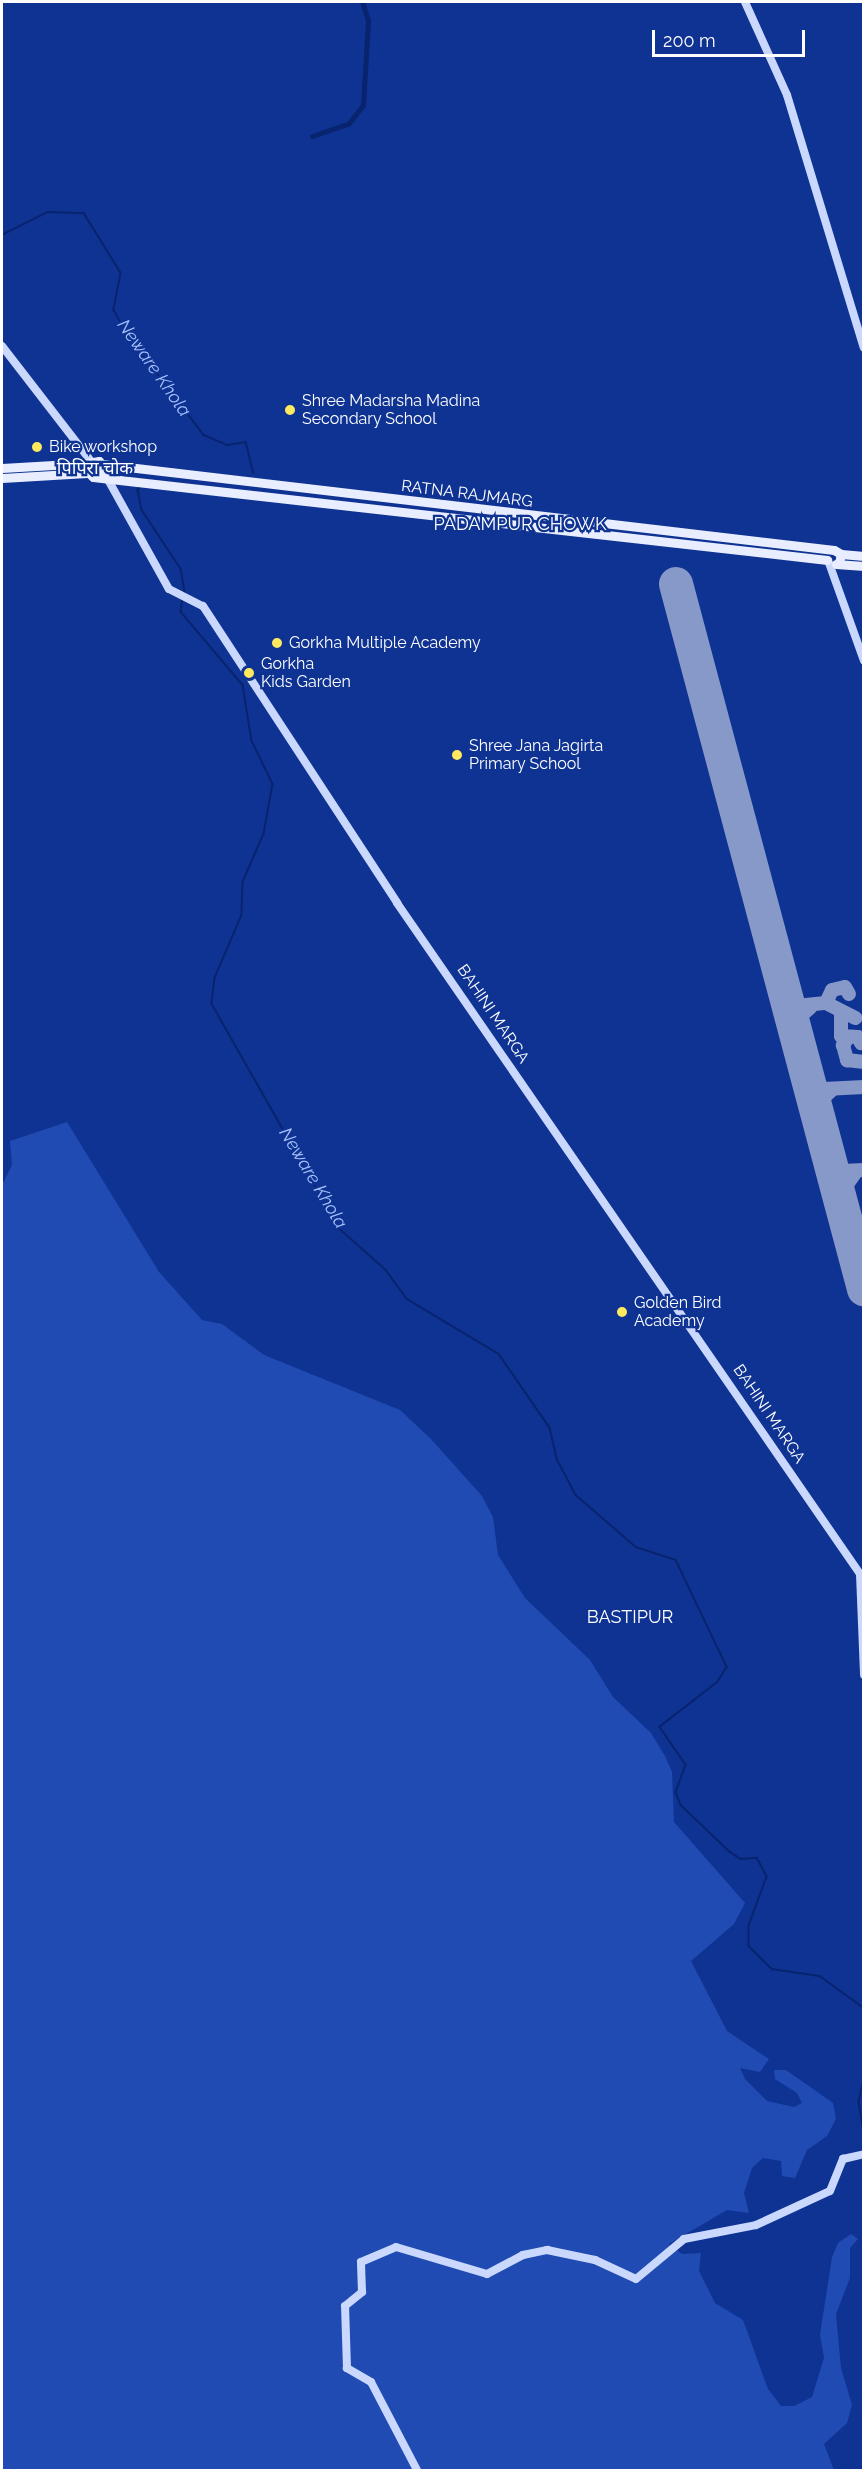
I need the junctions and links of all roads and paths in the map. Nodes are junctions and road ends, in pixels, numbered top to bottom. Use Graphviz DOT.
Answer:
graph roads {
  1 [pos="745,2"];
  2 [pos="2,346"];
  3 [pos="864,348"];
  4 [pos="90,462"];
  5 [pos="102,464"];
  6 [pos="2,468"];
  7 [pos="87,473"];
  8 [pos="103,475"];
  9 [pos="2,478"];
  10 [pos="864,556"];
  11 [pos="829,558"];
  12 [pos="840,559"];
  13 [pos="864,566"];
  14 [pos="836,582"];
  15 [pos="864,661"];
  16 [pos="862,1574"];
  17 [pos="864,1675"];
  18 [pos="864,2154"];
  19 [pos="417,2470"];
  1 -- 3 [label="street"];
  2 -- 4 [label="street"];
  4 -- 5 [label="main road, RATNA RAJMARG"];
  4 -- 6 [label="main road, RATNA RAJMARG"];
  4 -- 7 [label="main road"];
  5 -- 8 [label="main road"];
  5 -- 11 [label="main road, RATNA RAJMARG"];
  7 -- 8 [label="main road, RATNA RAJMARG"];
  7 -- 9 [label="main road, RATNA RAJMARG"];
  8 -- 11 [label="main road, RATNA RAJMARG"];
  8 -- 16 [label="street, BAHINI MARGA"];
  10 -- 12 [label="main road, RATNA RAJMARG"];
  11 -- 12 [label="main road, RATNA RAJMARG"];
  11 -- 12 [label="main road, RATNA RAJMARG"];
  11 -- 14 [label="street"];
  12 -- 13 [label="main road, RATNA RAJMARG"];
  12 -- 14 [label="street"];
  14 -- 15 [label="street"];
  16 -- 17 [label="street"];
  18 -- 19 [label="street"];
}
